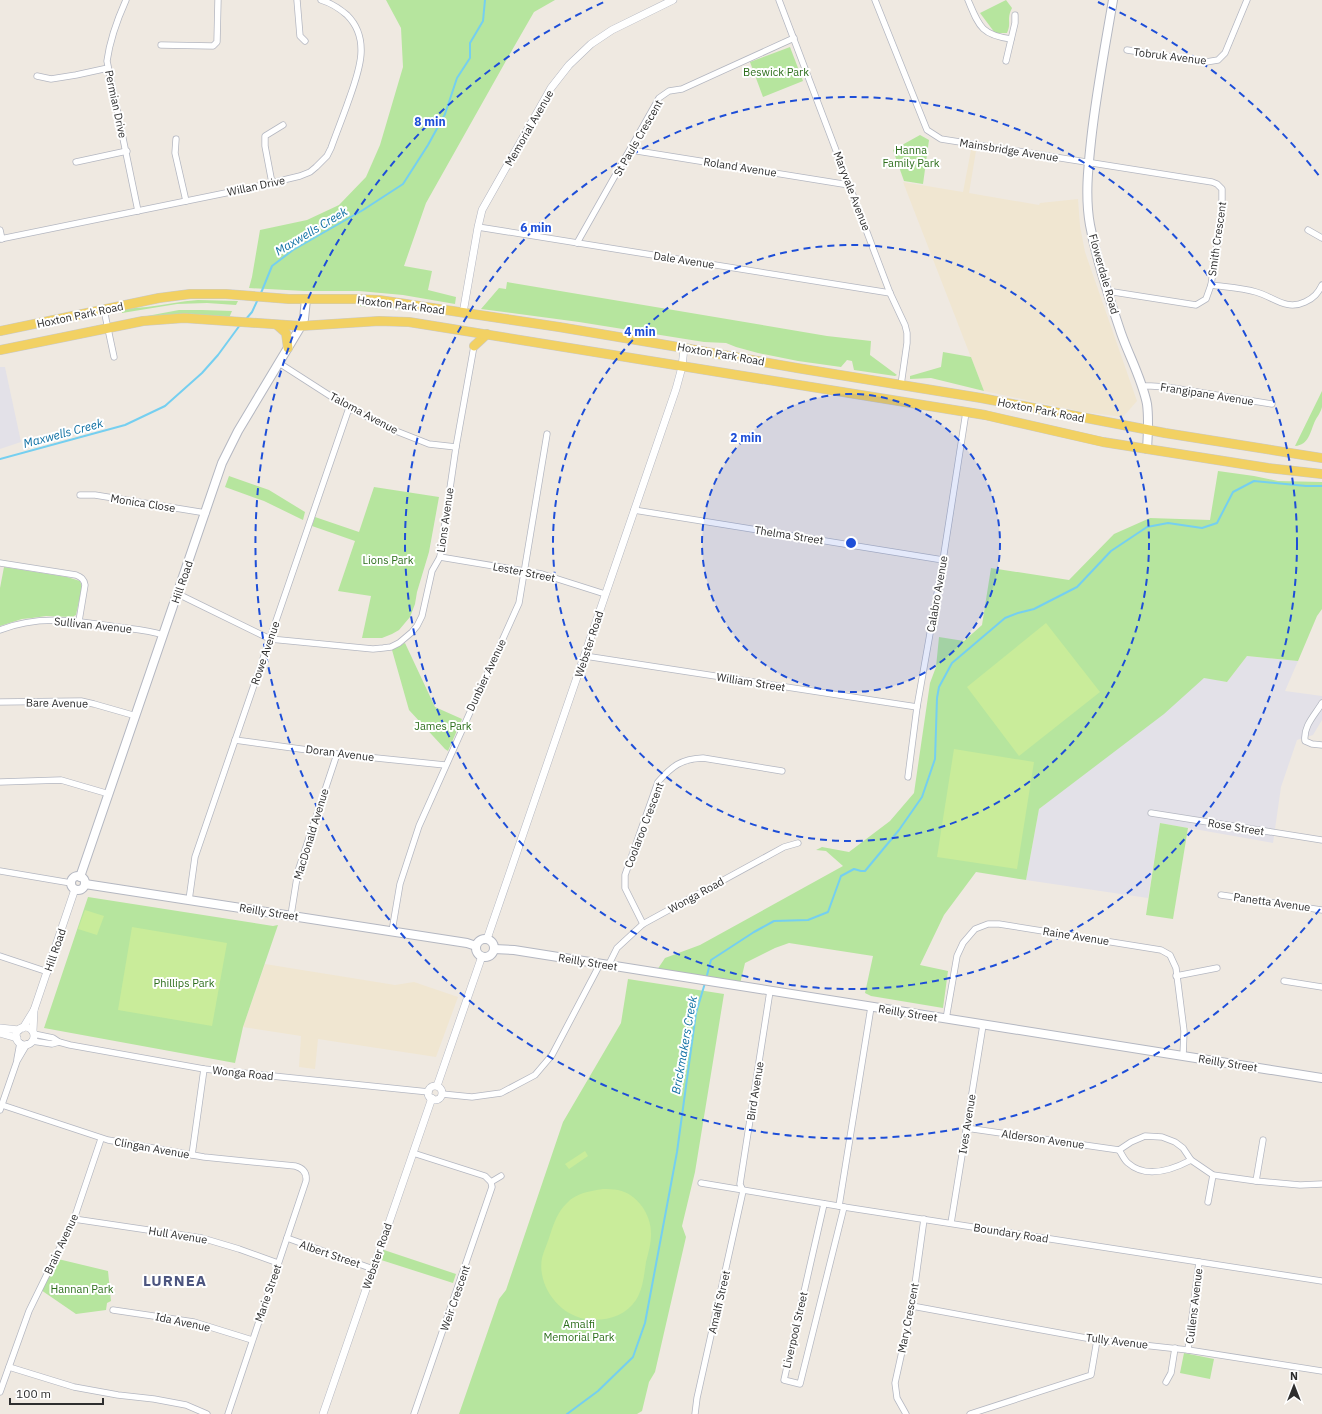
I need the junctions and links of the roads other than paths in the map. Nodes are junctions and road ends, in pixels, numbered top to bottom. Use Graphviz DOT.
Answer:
graph roads {
  1 [pos="126,0"];
  2 [pos="218,0"];
  3 [pos="297,0"];
  4 [pos="321,0"];
  5 [pos="674,0"];
  6 [pos="779,0"];
  7 [pos="876,0"];
  8 [pos="968,0"];
  9 [pos="1113,0"];
  10 [pos="1247,0"];
  11 [pos="1015,15"];
  12 [pos="794,38"];
  13 [pos="1011,39"];
  14 [pos="305,41"];
  15 [pos="161,45"];
  16 [pos="1127,50"];
  17 [pos="1006,61"];
  18 [pos="108,68"];
  19 [pos="37,76"];
  20 [pos="283,125"];
  21 [pos="176,139"];
  22 [pos="631,150"];
  23 [pos="127,151"];
  24 [pos="76,162"];
  25 [pos="1089,162"];
  26 [pos="272,183"];
  27 [pos="849,185"];
  28 [pos="186,201"];
  29 [pos="138,211"];
  30 [pos="478,227"];
  31 [pos="0,230"];
  32 [pos="1308,230"];
  33 [pos="1322,238"];
  34 [pos="1,239"];
  35 [pos="577,243"];
  36 [pos="1210,285"];
  37 [pos="1322,285"];
  38 [pos="1108,291"];
  39 [pos="890,293"];
  40 [pos="306,299"];
  41 [pos="104,310"];
  42 [pos="463,313"];
  43 [pos="277,325"];
  44 [pos="301,326"];
  45 [pos="108,328"];
  46 [pos="0,331"];
  47 [pos="487,334"];
  48 [pos="474,346"];
  49 [pos="288,348"];
  50 [pos="684,348"];
  51 [pos="0,350"];
  52 [pos="114,357"];
  53 [pos="278,363"];
  54 [pos="682,367"];
  55 [pos="901,385"];
  56 [pos="1142,386"];
  57 [pos="1272,404"];
  58 [pos="349,408"];
  59 [pos="966,412"];
  60 [pos="1148,430"];
  61 [pos="547,434"];
  62 [pos="456,448"];
  63 [pos="1147,449"];
  64 [pos="1322,458"];
  65 [pos="1322,474"];
  66 [pos="80,495"];
  67 [pos="634,510"];
  68 [pos="206,513"];
  69 [pos="440,557"];
  70 [pos="943,560"];
  71 [pos="0,563"];
  72 [pos="524,570"];
  73 [pos="178,594"];
  74 [pos="605,594"];
  75 [pos="79,621"];
  76 [pos="0,630"];
  77 [pos="163,635"];
  78 [pos="270,639"];
  79 [pos="585,656"];
  80 [pos="0,702"];
  81 [pos="1322,703"];
  82 [pos="917,708"];
  83 [pos="136,716"];
  84 [pos="235,740"];
  85 [pos="1322,745"];
  86 [pos="337,754"];
  87 [pos="445,765"];
  88 [pos="782,771"];
  89 [pos="908,777"];
  90 [pos="0,782"];
  91 [pos="109,794"];
  92 [pos="1150,813"];
  93 [pos="1322,840"];
  94 [pos="798,843"];
  95 [pos="0,871"];
  96 [pos="82,881"];
  97 [pos="73,886"];
  98 [pos="1221,895"];
  99 [pos="189,900"];
  100 [pos="1322,910"];
  101 [pos="291,916"];
  102 [pos="643,924"];
  103 [pos="392,931"];
  104 [pos="487,939"];
  105 [pos="476,946"];
  106 [pos="494,949"];
  107 [pos="0,956"];
  108 [pos="482,956"];
  109 [pos="604,965"];
  110 [pos="1217,968"];
  111 [pos="48,972"];
  112 [pos="1176,976"];
  113 [pos="1284,981"];
  114 [pos="1322,987"];
  115 [pos="770,991"];
  116 [pos="871,1007"];
  117 [pos="34,1010"];
  118 [pos="946,1019"];
  119 [pos="983,1025"];
  120 [pos="0,1028"];
  121 [pos="21,1029"];
  122 [pos="0,1033"];
  123 [pos="27,1039"];
  124 [pos="1184,1056"];
  125 [pos="204,1069"];
  126 [pos="1322,1078"];
  127 [pos="437,1086"];
  128 [pos="442,1094"];
  129 [pos="430,1095"];
  130 [pos="1,1107"];
  131 [pos="966,1128"];
  132 [pos="101,1139"];
  133 [pos="1263,1140"];
  134 [pos="1119,1150"];
  135 [pos="413,1153"];
  136 [pos="192,1155"];
  137 [pos="1191,1160"];
  138 [pos="305,1172"];
  139 [pos="1213,1174"];
  140 [pos="501,1176"];
  141 [pos="1256,1181"];
  142 [pos="491,1182"];
  143 [pos="701,1183"];
  144 [pos="1322,1184"];
  145 [pos="744,1191"];
  146 [pos="1208,1202"];
  147 [pos="824,1204"];
  148 [pos="842,1207"];
  149 [pos="74,1220"];
  150 [pos="924,1220"];
  151 [pos="951,1223"];
  152 [pos="287,1238"];
  153 [pos="1199,1262"];
  154 [pos="278,1263"];
  155 [pos="373,1269"];
  156 [pos="1322,1281"];
  157 [pos="912,1306"];
  158 [pos="113,1310"];
  159 [pos="252,1340"];
  160 [pos="1097,1340"];
  161 [pos="1175,1348"];
  162 [pos="1188,1350"];
  163 [pos="9,1367"];
  164 [pos="1322,1371"];
  165 [pos="1166,1382"];
  166 [pos="0,1392"];
  167 [pos="207,1414"];
  168 [pos="228,1414"];
  169 [pos="323,1414"];
  170 [pos="414,1414"];
  171 [pos="695,1414"];
  172 [pos="906,1414"];
  173 [pos="970,1414"];
  1 -- 18 [label="street, Permian Drive"];
  2 -- 15 [label="street"];
  3 -- 14 [label="street"];
  4 -- 26 [label="street, Willan Drive"];
  5 -- 30 [label="street, Memorial Avenue"];
  6 -- 12 [label="street, Maryvale Avenue"];
  7 -- 25 [label="street, Mainsbridge Avenue"];
  8 -- 13 [label="street"];
  9 -- 25 [label="main road, Flowerdale Road"];
  10 -- 16 [label="street, Tobruk Avenue"];
  11 -- 13 [label="street"];
  12 -- 22 [label="street, St Pauls Crescent"];
  12 -- 27 [label="street, Maryvale Avenue"];
  13 -- 17 [label="street"];
  18 -- 19 [label="street"];
  18 -- 23 [label="street, Permian Drive"];
  20 -- 26 [label="street"];
  21 -- 28 [label="street"];
  22 -- 27 [label="street, Roland Avenue"];
  22 -- 35 [label="street, St Pauls Crescent"];
  23 -- 24 [label="street"];
  23 -- 29 [label="street, Permian Drive"];
  25 -- 36 [label="street, Smith Crescent"];
  25 -- 38 [label="main road, Flowerdale Road"];
  26 -- 28 [label="street, Willan Drive"];
  27 -- 39 [label="street, Maryvale Avenue"];
  28 -- 29 [label="street, Willan Drive"];
  29 -- 34 [label="street, Willan Drive"];
  30 -- 35 [label="street, Dale Avenue"];
  30 -- 42 [label="street, Memorial Avenue"];
  31 -- 34 [label="street"];
  32 -- 33 [label="street"];
  35 -- 39 [label="street, Dale Avenue"];
  36 -- 37 [label="street"];
  36 -- 38 [label="street, Smith Crescent"];
  38 -- 56 [label="main road, Flowerdale Road"];
  39 -- 55 [label="street, Maryvale Avenue"];
  40 -- 41 [label="main road, Hoxton Park Road"];
  40 -- 42 [label="main road, Hoxton Park Road"];
  40 -- 44 [label="main road, Hill Road"];
  41 -- 45 [label="street"];
  41 -- 46 [label="main road, Hoxton Park Road"];
  42 -- 50 [label="main road, Hoxton Park Road"];
  43 -- 44 [label="main road, Hoxton Park Road"];
  43 -- 45 [label="main road, Hoxton Park Road"];
  43 -- 49 [label="main road"];
  44 -- 47 [label="main road, Hoxton Park Road"];
  44 -- 49 [label="main road, Hill Road"];
  45 -- 51 [label="main road, Hoxton Park Road"];
  45 -- 52 [label="street"];
  47 -- 48 [label="main road"];
  47 -- 54 [label="main road, Hoxton Park Road"];
  48 -- 62 [label="street, Lions Avenue"];
  49 -- 53 [label="main road, Hill Road"];
  50 -- 54 [label="street, Webster Road"];
  50 -- 55 [label="main road, Hoxton Park Road"];
  53 -- 58 [label="street, Taloma Avenue"];
  53 -- 68 [label="main road, Hill Road"];
  54 -- 59 [label="main road, Hoxton Park Road"];
  54 -- 67 [label="street, Webster Road"];
  55 -- 60 [label="main road, Hoxton Park Road"];
  56 -- 57 [label="street, Frangipane Avenue"];
  56 -- 60 [label="main road, Flowerdale Road"];
  58 -- 62 [label="street, Taloma Avenue"];
  58 -- 78 [label="street, Rowe Avenue"];
  59 -- 63 [label="main road, Hoxton Park Road"];
  59 -- 70 [label="street, Calabro Avenue"];
  60 -- 63 [label="main road, Flowerdale Road"];
  60 -- 64 [label="main road, Hoxton Park Road"];
  61 -- 72 [label="street, Dunbier Avenue"];
  62 -- 69 [label="street, Lions Avenue"];
  63 -- 65 [label="main road, Hoxton Park Road"];
  66 -- 68 [label="street, Monica Close"];
  67 -- 70 [label="street, Thelma Street"];
  67 -- 74 [label="street, Webster Road"];
  68 -- 73 [label="main road, Hill Road"];
  69 -- 72 [label="street, Lester Street"];
  69 -- 78 [label="street, Lions Avenue"];
  70 -- 82 [label="street, Calabro Avenue"];
  71 -- 75 [label="street"];
  72 -- 74 [label="street, Lester Street"];
  72 -- 87 [label="street, Dunbier Avenue"];
  73 -- 77 [label="main road, Hill Road"];
  73 -- 78 [label="street, Lions Avenue"];
  74 -- 79 [label="street, Webster Road"];
  75 -- 76 [label="street, Sullivan Avenue"];
  75 -- 77 [label="street, Sullivan Avenue"];
  77 -- 83 [label="main road, Hill Road"];
  78 -- 84 [label="street, Rowe Avenue"];
  79 -- 82 [label="street, William Street"];
  79 -- 104 [label="street, Webster Road"];
  80 -- 83 [label="street, Bare Avenue"];
  81 -- 85 [label="street"];
  82 -- 89 [label="street, Calabro Avenue"];
  83 -- 91 [label="main road, Hill Road"];
  84 -- 86 [label="street, Doran Avenue"];
  84 -- 99 [label="street, Rowe Avenue"];
  86 -- 87 [label="street, Doran Avenue"];
  86 -- 101 [label="street, MacDonald Avenue"];
  87 -- 103 [label="street, Dunbier Avenue"];
  88 -- 102 [label="street, Coolaroo Crescent"];
  90 -- 91 [label="street"];
  91 -- 96 [label="main road, Hill Road"];
  92 -- 93 [label="street, Rose Street"];
  94 -- 102 [label="street, Wonga Road"];
  95 -- 97 [label="street"];
  96 -- 97 [label="main road"];
  96 -- 97 [label="main road"];
  96 -- 99 [label="main road, Reilly Street"];
  97 -- 111 [label="street, Hill Road"];
  98 -- 100 [label="street, Panetta Avenue"];
  99 -- 101 [label="main road, Reilly Street"];
  101 -- 103 [label="main road, Reilly Street"];
  102 -- 109 [label="street, Wonga Road"];
  103 -- 105 [label="main road, Reilly Street"];
  104 -- 105 [label="main road"];
  104 -- 106 [label="main road"];
  105 -- 108 [label="main road"];
  106 -- 108 [label="main road"];
  106 -- 109 [label="main road, Reilly Street"];
  107 -- 111 [label="street"];
  108 -- 127 [label="street"];
  109 -- 115 [label="main road, Reilly Street"];
  109 -- 128 [label="street, Wonga Road"];
  110 -- 112 [label="street"];
  111 -- 117 [label="street, Hill Road"];
  112 -- 118 [label="street, Raine Avenue"];
  112 -- 124 [label="street, Raine Avenue"];
  113 -- 114 [label="street"];
  115 -- 116 [label="main road, Reilly Street"];
  115 -- 145 [label="street, Bird Avenue"];
  116 -- 118 [label="main road, Reilly Street"];
  116 -- 148 [label="street, Liverpool Street"];
  117 -- 121 [label="street, Hill Road"];
  117 -- 123 [label="street, Hill Road"];
  118 -- 119 [label="main road, Reilly Street"];
  119 -- 124 [label="main road, Reilly Street"];
  119 -- 131 [label="street, Ives Avenue"];
  120 -- 121 [label="street"];
  121 -- 123 [label="street, Hill Road"];
  121 -- 123 [label="street"];
  122 -- 123 [label="street, Wonga Road"];
  123 -- 125 [label="street, Wonga Road"];
  123 -- 130 [label="street, Hill Road"];
  124 -- 126 [label="main road, Reilly Street"];
  125 -- 129 [label="street, Wonga Road"];
  125 -- 136 [label="street"];
  127 -- 128 [label="street"];
  127 -- 129 [label="street"];
  128 -- 129 [label="street"];
  129 -- 135 [label="street, Webster Road"];
  130 -- 132 [label="street, Clingan Avenue"];
  131 -- 134 [label="street, Alderson Avenue"];
  131 -- 151 [label="street, Ives Avenue"];
  132 -- 136 [label="street, Clingan Avenue"];
  132 -- 149 [label="street, Brain Avenue"];
  133 -- 141 [label="street"];
  134 -- 137 [label="street"];
  134 -- 137 [label="street"];
  135 -- 142 [label="street"];
  135 -- 155 [label="street, Webster Road"];
  136 -- 138 [label="street, Clingan Avenue"];
  137 -- 139 [label="street"];
  138 -- 152 [label="street, Marie Street"];
  139 -- 141 [label="street"];
  139 -- 146 [label="street"];
  140 -- 142 [label="street"];
  141 -- 144 [label="street"];
  142 -- 170 [label="street, Weir Crescent"];
  143 -- 145 [label="street, Boundary Road"];
  145 -- 147 [label="street, Boundary Road"];
  145 -- 171 [label="street, Amalfi Street"];
  147 -- 148 [label="street, Boundary Road"];
  147 -- 148 [label="street, Liverpool Street"];
  148 -- 150 [label="street, Boundary Road"];
  149 -- 154 [label="street, Hull Avenue"];
  149 -- 163 [label="street, Brain Avenue"];
  150 -- 151 [label="street, Boundary Road"];
  150 -- 157 [label="street, Mary Crescent"];
  151 -- 153 [label="street, Boundary Road"];
  152 -- 154 [label="street, Marie Street"];
  152 -- 155 [label="street, Albert Street"];
  153 -- 156 [label="street, Boundary Road"];
  153 -- 162 [label="street, Cullens Avenue"];
  154 -- 159 [label="street, Marie Street"];
  155 -- 169 [label="street, Webster Road"];
  157 -- 160 [label="street, Tully Avenue"];
  157 -- 172 [label="street, Mary Crescent"];
  158 -- 159 [label="street, Ida Avenue"];
  159 -- 168 [label="street, Marie Street"];
  160 -- 161 [label="street, Tully Avenue"];
  160 -- 173 [label="street"];
  161 -- 162 [label="street, Tully Avenue"];
  161 -- 165 [label="street"];
  162 -- 164 [label="street, Tully Avenue"];
  163 -- 166 [label="street, Brain Avenue"];
  163 -- 167 [label="street"];
}
